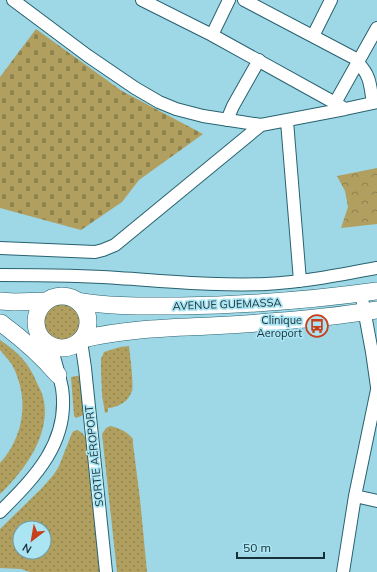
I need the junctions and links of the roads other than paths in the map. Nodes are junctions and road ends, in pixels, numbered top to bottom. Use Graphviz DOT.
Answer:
graph roads {
  1 [pos="12,0"];
  2 [pos="142,0"];
  3 [pos="230,0"];
  4 [pos="244,0"];
  5 [pos="332,0"];
  6 [pos="212,35"];
  7 [pos="313,36"];
  8 [pos="375,36"];
  9 [pos="259,60"];
  10 [pos="358,62"];
  11 [pos="375,102"];
  12 [pos="340,106"];
  13 [pos="227,120"];
  14 [pos="287,121"];
  15 [pos="261,125"];
  16 [pos="0,248"];
  17 [pos="377,268"];
  18 [pos="0,275"];
  19 [pos="300,281"];
  20 [pos="369,292"];
  21 [pos="47,301"];
  22 [pos="77,301"];
  23 [pos="0,302"];
  24 [pos="371,311"];
  25 [pos="0,323"];
  26 [pos="82,340"];
  27 [pos="45,341"];
  28 [pos="58,375"];
  29 [pos="377,389"];
  30 [pos="355,496"];
  31 [pos="377,501"];
  32 [pos="0,512"];
  33 [pos="106,572"];
  34 [pos="343,572"];
  1 -- 13 [label="street"];
  2 -- 6 [label="street"];
  3 -- 6 [label="street"];
  4 -- 7 [label="street"];
  5 -- 7 [label="street"];
  6 -- 9 [label="street"];
  7 -- 10 [label="street"];
  8 -- 10 [label="street"];
  9 -- 12 [label="street"];
  9 -- 13 [label="street"];
  10 -- 11 [label="street"];
  10 -- 12 [label="street"];
  11 -- 12 [label="street"];
  12 -- 14 [label="street"];
  13 -- 15 [label="street"];
  14 -- 15 [label="street"];
  14 -- 19 [label="street"];
  15 -- 16 [label="street"];
  17 -- 19 [label="street"];
  18 -- 19 [label="street"];
  20 -- 22 [label="main road, AVENUE GUEMASSA"];
  20 -- 24 [label="street"];
  21 -- 22 [label="main road"];
  21 -- 23 [label="main road"];
  21 -- 27 [label="main road"];
  22 -- 26 [label="main road"];
  24 -- 26 [label="main road, AVENUE GUEMASSA"];
  24 -- 29 [label="street"];
  25 -- 27 [label="main road"];
  25 -- 28 [label="main road"];
  26 -- 27 [label="main road"];
  26 -- 33 [label="street, SORTIE AÉROPORT"];
  27 -- 28 [label="street"];
  28 -- 32 [label="street"];
  29 -- 30 [label="street"];
  30 -- 31 [label="street"];
  30 -- 34 [label="street"];
}
